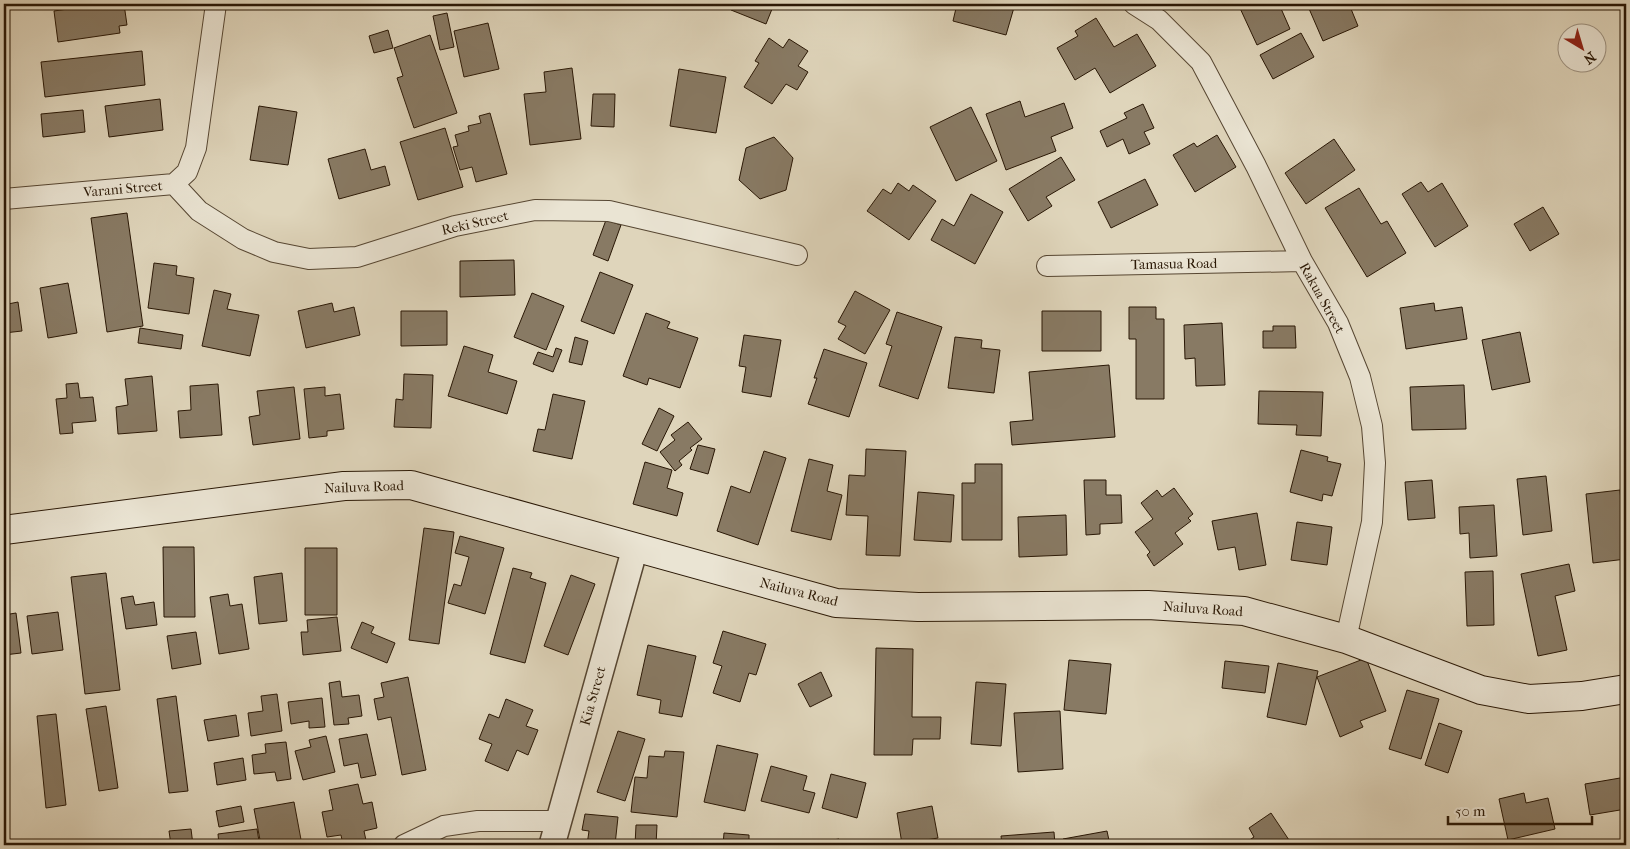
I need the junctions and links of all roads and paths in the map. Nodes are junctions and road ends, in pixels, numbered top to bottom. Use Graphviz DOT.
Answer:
graph roads {
  1 [pos="216,4"];
  2 [pos="1134,4"];
  3 [pos="174,184"];
  4 [pos="4,199"];
  5 [pos="797,255"];
  6 [pos="1302,262"];
  7 [pos="1047,266"];
  8 [pos="4,530"];
  9 [pos="635,548"];
  10 [pos="1346,639"];
  11 [pos="1626,688"];
  12 [pos="559,820"];
  13 [pos="404,845"];
  14 [pos="552,845"];
  1 -- 3 [label="street, Varani Street"];
  2 -- 6 [label="street, Rakua Street"];
  3 -- 4 [label="street, Varani Street"];
  3 -- 5 [label="street, Reki Street"];
  6 -- 7 [label="street, Tamasua Road"];
  6 -- 10 [label="street, Rakua Street"];
  8 -- 9 [label="main road, Nailuva Road"];
  9 -- 10 [label="main road, Nailuva Road"];
  9 -- 12 [label="street, Kia Street"];
  10 -- 11 [label="main road, Nailuva Road"];
  12 -- 13 [label="street"];
  12 -- 14 [label="street, Kia Street"];
}
